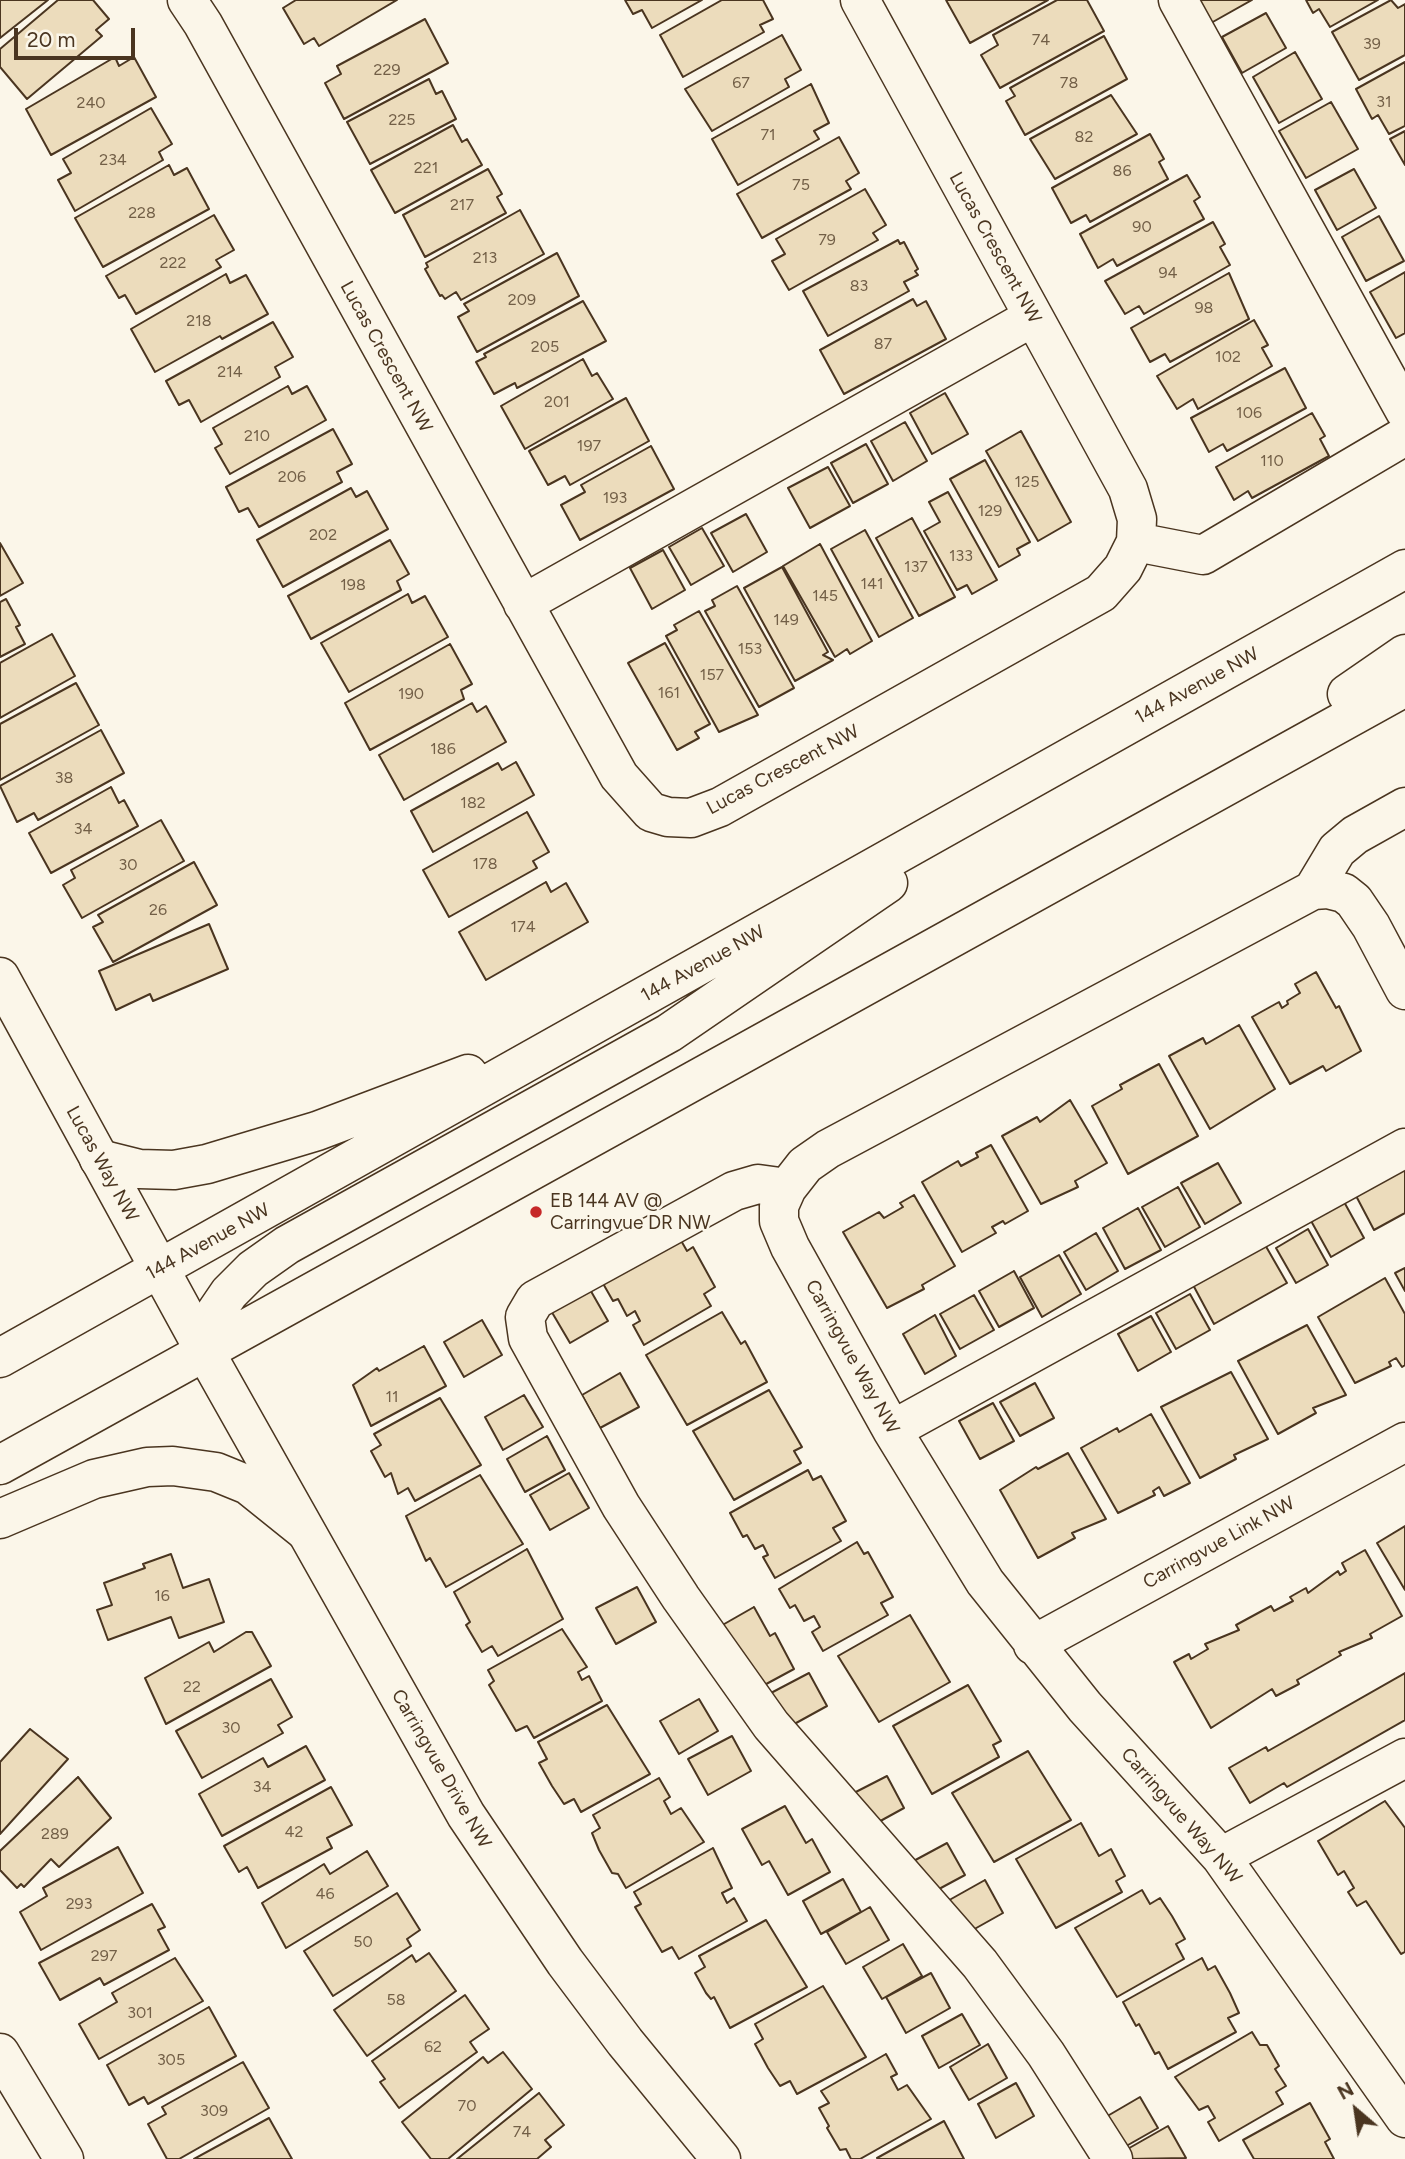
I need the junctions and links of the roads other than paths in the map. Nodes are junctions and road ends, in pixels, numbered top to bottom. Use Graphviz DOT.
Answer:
graph roads {
  1 [pos="187,0"];
  2 [pos="860,0"];
  3 [pos="1178,0"];
  4 [pos="1033,317"];
  5 [pos="1405,411"];
  6 [pos="1405,436"];
  7 [pos="1136,542"];
  8 [pos="1405,569"];
  9 [pos="523,604"];
  10 [pos="1405,654"];
  11 [pos="1405,687"];
  12 [pos="1405,701"];
  13 [pos="1334,726"];
  14 [pos="1013,789"];
  15 [pos="1405,807"];
  16 [pos="1149,828"];
  17 [pos="1313,891"];
  18 [pos="0,977"];
  19 [pos="1405,990"];
  20 [pos="591,1027"];
  21 [pos="1405,1148"];
  22 [pos="99,1159"];
  23 [pos="787,1188"];
  24 [pos="160,1269"];
  25 [pos="204,1350"];
  26 [pos="0,1358"];
  27 [pos="891,1430"];
  28 [pos="1405,1442"];
  29 [pos="0,1465"];
  30 [pos="0,1519"];
  31 [pos="304,1530"];
  32 [pos="1033,1645"];
  33 [pos="1405,1758"];
  34 [pos="1221,1857"];
  35 [pos="0,2053"];
  36 [pos="1405,2118"];
  37 [pos="708,2155"];
  38 [pos="64,2159"];
  39 [pos="1113,2159"];
  1 -- 9 [label="street, Lucas Crescent NW"];
  2 -- 4 [label="street, Lucas Crescent NW"];
  3 -- 5 [label="street"];
  4 -- 7 [label="street, Lucas Crescent NW"];
  4 -- 9 [label="street"];
  6 -- 7 [label="street"];
  7 -- 9 [label="street, Lucas Crescent NW"];
  8 -- 14 [label="street, 144 Avenue NW"];
  10 -- 16 [label="street"];
  11 -- 13 [label="street"];
  12 -- 13 [label="street"];
  13 -- 16 [label="street"];
  14 -- 20 [label="street, 144 Avenue NW"];
  14 -- 25 [label="street"];
  15 -- 17 [label="street"];
  16 -- 25 [label="street"];
  17 -- 19 [label="street"];
  17 -- 23 [label="street, Carringvue Way NW"];
  18 -- 22 [label="street, Lucas Way NW"];
  20 -- 22 [label="street"];
  20 -- 24 [label="street, 144 Avenue NW"];
  21 -- 27 [label="street"];
  22 -- 24 [label="street, Lucas Way NW"];
  23 -- 27 [label="street, Carringvue Way NW"];
  23 -- 39 [label="street"];
  24 -- 25 [label="street, Lucas Way NW"];
  24 -- 26 [label="street, 144 Avenue NW"];
  25 -- 29 [label="street"];
  25 -- 31 [label="street, Carringvue Drive NW"];
  27 -- 32 [label="street, Carringvue Way NW"];
  28 -- 32 [label="street, Carringvue Link NW"];
  30 -- 31 [label="street"];
  31 -- 37 [label="street, Carringvue Drive NW"];
  32 -- 34 [label="street, Carringvue Way NW"];
  33 -- 34 [label="street"];
  34 -- 36 [label="street, Carringvue Way NW"];
  35 -- 38 [label="street"];
}
